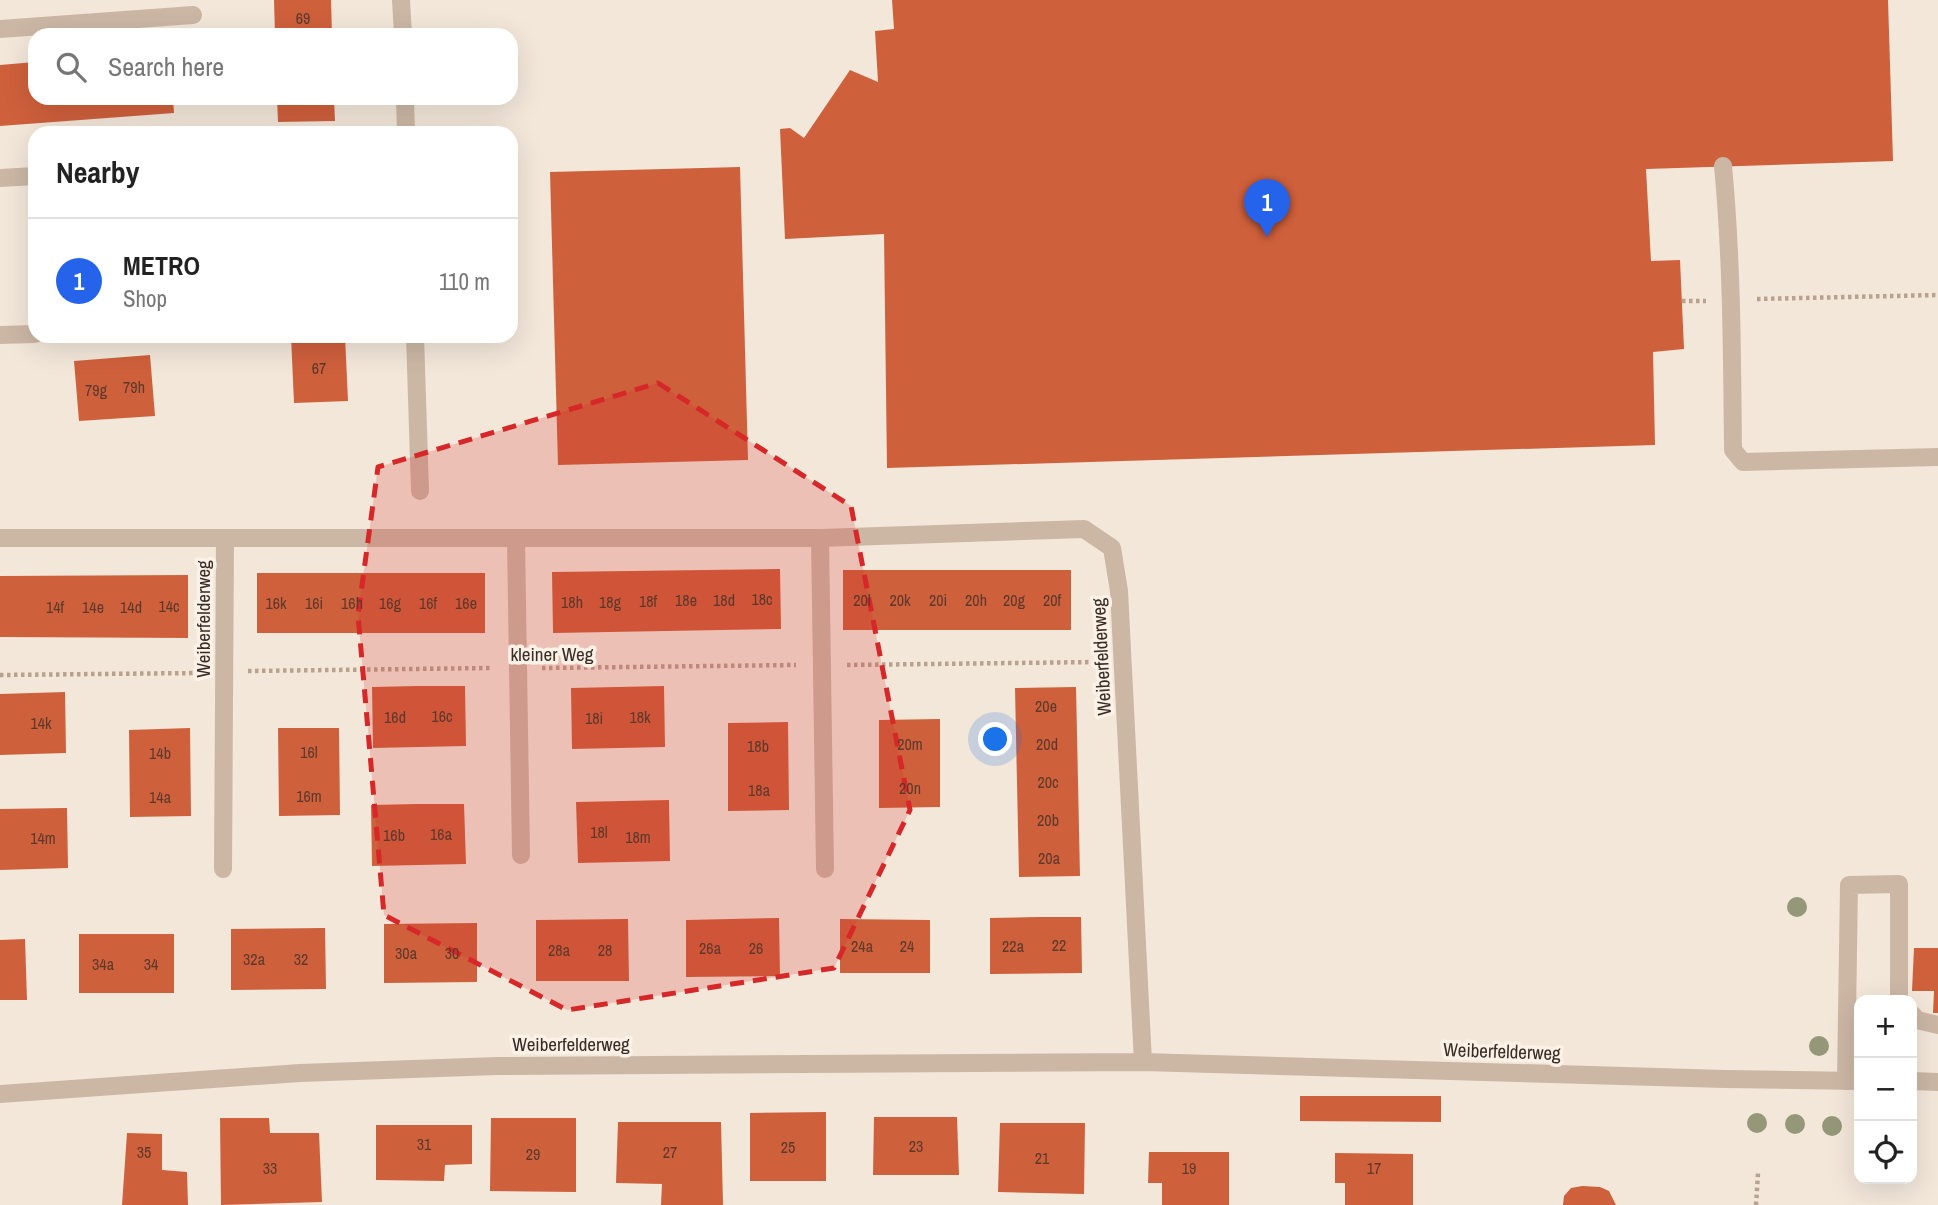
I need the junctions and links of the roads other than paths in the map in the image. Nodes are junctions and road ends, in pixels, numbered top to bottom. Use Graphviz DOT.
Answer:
graph roads {
  1 [pos="401,0"];
  2 [pos="193,15"];
  3 [pos="403,28"];
  4 [pos="0,29"];
  5 [pos="405,105"];
  6 [pos="407,126"];
  7 [pos="1723,166"];
  8 [pos="28,176"];
  9 [pos="0,178"];
  10 [pos="28,334"];
  11 [pos="0,335"];
  12 [pos="415,343"];
  13 [pos="1938,457"];
  14 [pos="420,491"];
  15 [pos="0,538"];
  16 [pos="225,538"];
  17 [pos="820,538"];
  18 [pos="516,539"];
  19 [pos="521,855"];
  20 [pos="223,869"];
  21 [pos="825,869"];
  22 [pos="1899,995"];
  23 [pos="1917,1020"];
  24 [pos="1938,1025"];
  25 [pos="1143,1062"];
  26 [pos="1853,1081"];
  27 [pos="1917,1082"];
  28 [pos="1938,1082"];
  29 [pos="0,1094"];
  1 -- 3 [label="street"];
  2 -- 4 [label="street"];
  5 -- 6 [label="street"];
  7 -- 13 [label="street"];
  8 -- 9 [label="street"];
  10 -- 11 [label="street"];
  12 -- 14 [label="street"];
  15 -- 16 [label="street, Weiberfelderweg"];
  16 -- 18 [label="street, Weiberfelderweg"];
  16 -- 20 [label="street, Weiberfelderweg"];
  17 -- 18 [label="street, Weiberfelderweg"];
  17 -- 21 [label="street"];
  17 -- 25 [label="street, Weiberfelderweg"];
  18 -- 19 [label="street"];
  22 -- 26 [label="street"];
  23 -- 24 [label="street"];
  25 -- 26 [label="street, Weiberfelderweg"];
  25 -- 29 [label="street, Weiberfelderweg"];
  27 -- 28 [label="street"];
}
